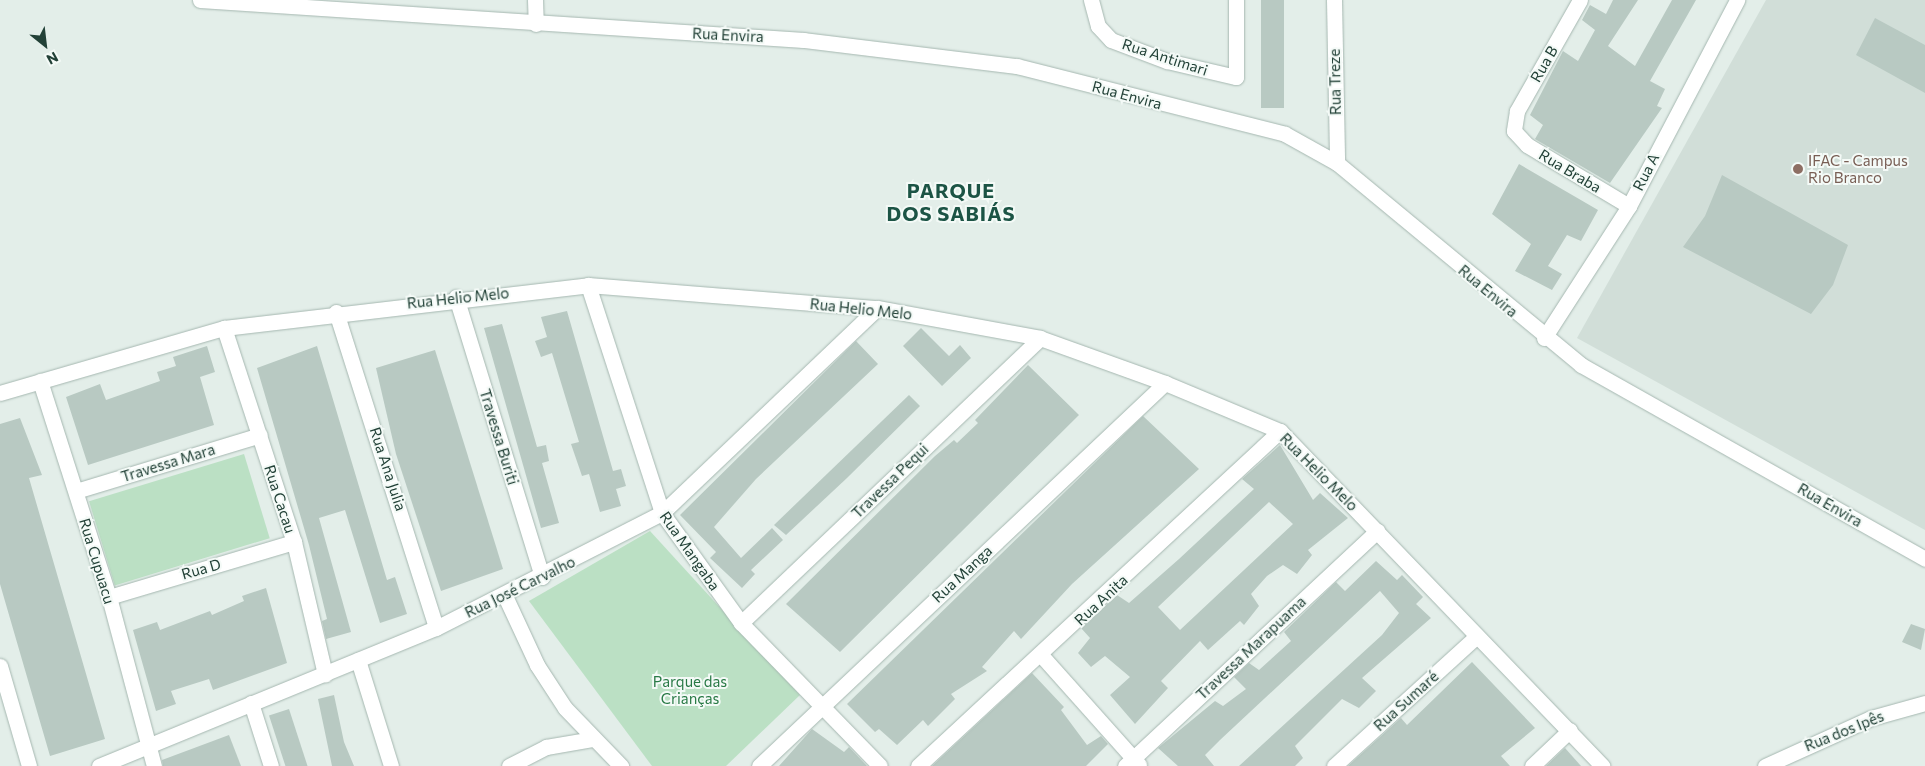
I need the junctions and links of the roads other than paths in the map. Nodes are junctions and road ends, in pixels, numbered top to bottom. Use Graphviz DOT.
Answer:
graph roads {
  1 [pos="200,0"];
  2 [pos="535,0"];
  3 [pos="1092,0"];
  4 [pos="1236,0"];
  5 [pos="1334,0"];
  6 [pos="1580,0"];
  7 [pos="1737,0"];
  8 [pos="536,24"];
  9 [pos="1514,131"];
  10 [pos="1336,163"];
  11 [pos="1629,206"];
  12 [pos="588,285"];
  13 [pos="456,297"];
  14 [pos="877,308"];
  15 [pos="336,312"];
  16 [pos="224,328"];
  17 [pos="1040,338"];
  18 [pos="1544,338"];
  19 [pos="40,381"];
  20 [pos="1165,382"];
  21 [pos="0,393"];
  22 [pos="1280,431"];
  23 [pos="260,435"];
  24 [pos="76,491"];
  25 [pos="662,514"];
  26 [pos="1377,531"];
  27 [pos="294,542"];
  28 [pos="1925,559"];
  29 [pos="542,577"];
  30 [pos="109,596"];
  31 [pos="505,596"];
  32 [pos="741,623"];
  33 [pos="436,628"];
  34 [pos="1477,636"];
  35 [pos="1042,656"];
  36 [pos="358,660"];
  37 [pos="0,666"];
  38 [pos="325,674"];
  39 [pos="251,703"];
  40 [pos="1925,703"];
  41 [pos="822,707"];
  42 [pos="1570,730"];
  43 [pos="593,739"];
  44 [pos="147,744"];
  45 [pos="1133,764"];
  46 [pos="29,766"];
  47 [pos="99,766"];
  48 [pos="154,766"];
  49 [pos="271,766"];
  50 [pos="391,766"];
  51 [pos="509,766"];
  52 [pos="621,766"];
  53 [pos="759,766"];
  54 [pos="880,766"];
  55 [pos="918,766"];
  56 [pos="1334,766"];
  57 [pos="1532,766"];
  58 [pos="1602,766"];
  59 [pos="1765,766"];
  1 -- 8 [label="street, Rua Envira"];
  2 -- 8 [label="street"];
  3 -- 4 [label="street, Rua Antimari"];
  5 -- 10 [label="street, Rua Treze"];
  6 -- 9 [label="street, Rua B"];
  7 -- 11 [label="street, Rua A"];
  8 -- 10 [label="street, Rua Envira"];
  9 -- 11 [label="street, Rua Braba"];
  10 -- 18 [label="street, Rua Envira"];
  11 -- 18 [label="street, Rua A"];
  12 -- 13 [label="street, Rua Helio Melo"];
  12 -- 14 [label="street, Rua Helio Melo"];
  12 -- 25 [label="street, Rua Mangaba"];
  13 -- 15 [label="street, Rua Helio Melo"];
  13 -- 29 [label="street, Travessa Buriti"];
  14 -- 17 [label="street, Rua Helio Melo"];
  14 -- 25 [label="street, Rua José Carvalho"];
  15 -- 16 [label="street, Rua Helio Melo"];
  15 -- 33 [label="street, Rua Ana Julia"];
  16 -- 19 [label="street, Rua Helio Melo"];
  16 -- 23 [label="street, Rua Cacau"];
  17 -- 20 [label="street, Rua Helio Melo"];
  17 -- 32 [label="street, Travessa Pequi"];
  18 -- 28 [label="street, Rua Envira"];
  19 -- 21 [label="street, Rua Helio Melo"];
  19 -- 24 [label="street, Rua Cupuacu"];
  20 -- 22 [label="street, Rua Helio Melo"];
  20 -- 41 [label="street, Rua Manga"];
  22 -- 26 [label="street, Rua Helio Melo"];
  22 -- 35 [label="street, Rua Anita"];
  23 -- 24 [label="street, Travessa Mara"];
  23 -- 27 [label="street, Rua Cacau"];
  24 -- 30 [label="street, Rua Cupuacu"];
  25 -- 29 [label="street, Rua José Carvalho"];
  25 -- 32 [label="street, Rua Mangaba"];
  26 -- 34 [label="street, Rua Helio Melo"];
  26 -- 45 [label="street, Travessa Marapuama"];
  27 -- 30 [label="street, Rua D"];
  27 -- 38 [label="street, Rua Cacau"];
  29 -- 31 [label="street, Rua José Carvalho"];
  30 -- 44 [label="street, Rua Cupuacu"];
  31 -- 33 [label="street, Rua José Carvalho"];
  31 -- 43 [label="street"];
  32 -- 41 [label="street, Rua Mangaba"];
  33 -- 36 [label="street, Rua José Carvalho"];
  34 -- 42 [label="street, Rua Helio Melo"];
  34 -- 56 [label="street, Rua Sumaré"];
  35 -- 45 [label="street"];
  35 -- 55 [label="street, Rua Anita"];
  36 -- 38 [label="street, Rua José Carvalho"];
  36 -- 50 [label="street"];
  37 -- 46 [label="street"];
  38 -- 39 [label="street, Rua José Carvalho"];
  39 -- 44 [label="street, Rua José Carvalho"];
  39 -- 49 [label="street"];
  40 -- 59 [label="street, Rua dos Ipês"];
  41 -- 53 [label="street, Rua Manga"];
  41 -- 54 [label="street, Rua Mangaba"];
  42 -- 57 [label="street"];
  42 -- 58 [label="street, Rua Helio Melo"];
  43 -- 51 [label="street"];
  43 -- 52 [label="street"];
  44 -- 47 [label="street, Rua José Carvalho"];
  44 -- 48 [label="street, Rua Cupuacu"];
}
